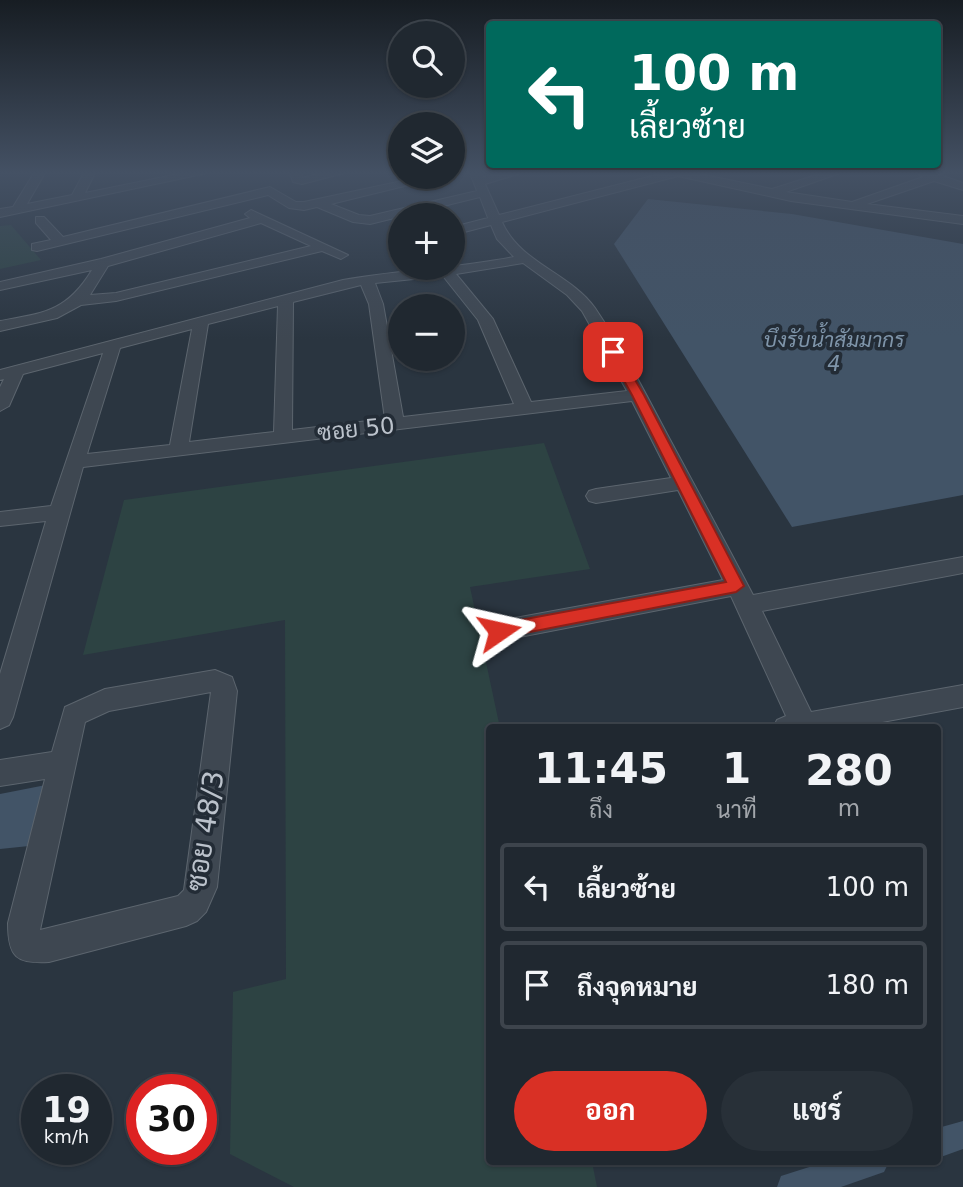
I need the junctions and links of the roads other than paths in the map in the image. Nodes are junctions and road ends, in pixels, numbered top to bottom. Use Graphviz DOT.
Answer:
graph roads {
  1 [pos="48,228"];
  2 [pos="98,228"];
  3 [pos="220,228"];
  4 [pos="267,228"];
  5 [pos="282,228"];
  6 [pos="499,228"];
  7 [pos="60,241"];
  8 [pos="37,247"];
  9 [pos="324,247"];
  10 [pos="158,249"];
  11 [pos="341,255"];
  12 [pos="524,259"];
  13 [pos="103,263"];
  14 [pos="465,270"];
  15 [pos="388,277"];
  16 [pos="366,279"];
  17 [pos="453,280"];
  18 [pos="0,286"];
  19 [pos="286,299"];
  20 [pos="78,300"];
  21 [pos="201,322"];
  22 [pos="0,326"];
  23 [pos="113,346"];
  24 [pos="8,373"];
  25 [pos="638,395"];
  26 [pos="0,406"];
  27 [pos="525,409"];
  28 [pos="395,425"];
  29 [pos="283,437"];
  30 [pos="178,450"];
  31 [pos="74,462"];
  32 [pos="683,482"];
  33 [pos="596,496"];
  34 [pos="59,512"];
  35 [pos="0,519"];
  36 [pos="963,565"];
  37 [pos="742,596"];
  38 [pos="499,631"];
  39 [pos="963,696"];
  40 [pos="0,717"];
  41 [pos="797,724"];
  42 [pos="814,724"];
  43 [pos="62,763"];
  44 [pos="0,773"];
  1 -- 7 [label="street"];
  2 -- 7 [label="street"];
  3 -- 10 [label="street"];
  4 -- 10 [label="street"];
  5 -- 9 [label="street"];
  6 -- 12 [label="street"];
  7 -- 8 [label="street"];
  9 -- 11 [label="street"];
  9 -- 20 [label="street"];
  10 -- 13 [label="street"];
  12 -- 14 [label="street"];
  12 -- 25 [label="street"];
  13 -- 18 [label="street"];
  13 -- 20 [label="street"];
  15 -- 16 [label="street"];
  16 -- 19 [label="street"];
  16 -- 28 [label="street"];
  17 -- 27 [label="street"];
  19 -- 21 [label="street"];
  19 -- 29 [label="street"];
  20 -- 22 [label="street"];
  21 -- 23 [label="street"];
  21 -- 30 [label="street"];
  23 -- 24 [label="street"];
  23 -- 31 [label="street"];
  24 -- 26 [label="street"];
  25 -- 27 [label="street, ซอย 50"];
  25 -- 32 [label="street"];
  27 -- 28 [label="street, ซอย 50"];
  28 -- 29 [label="street, ซอย 50"];
  29 -- 30 [label="street, ซอย 50"];
  30 -- 31 [label="street, ซอย 50"];
  31 -- 34 [label="street"];
  32 -- 33 [label="street"];
  32 -- 37 [label="street"];
  34 -- 35 [label="street"];
  34 -- 40 [label="street"];
  36 -- 37 [label="street"];
  37 -- 38 [label="street"];
  37 -- 41 [label="street"];
  39 -- 42 [label="street"];
  43 -- 43 [label="street, ซอย 48/3"];
  43 -- 44 [label="street"];
}
